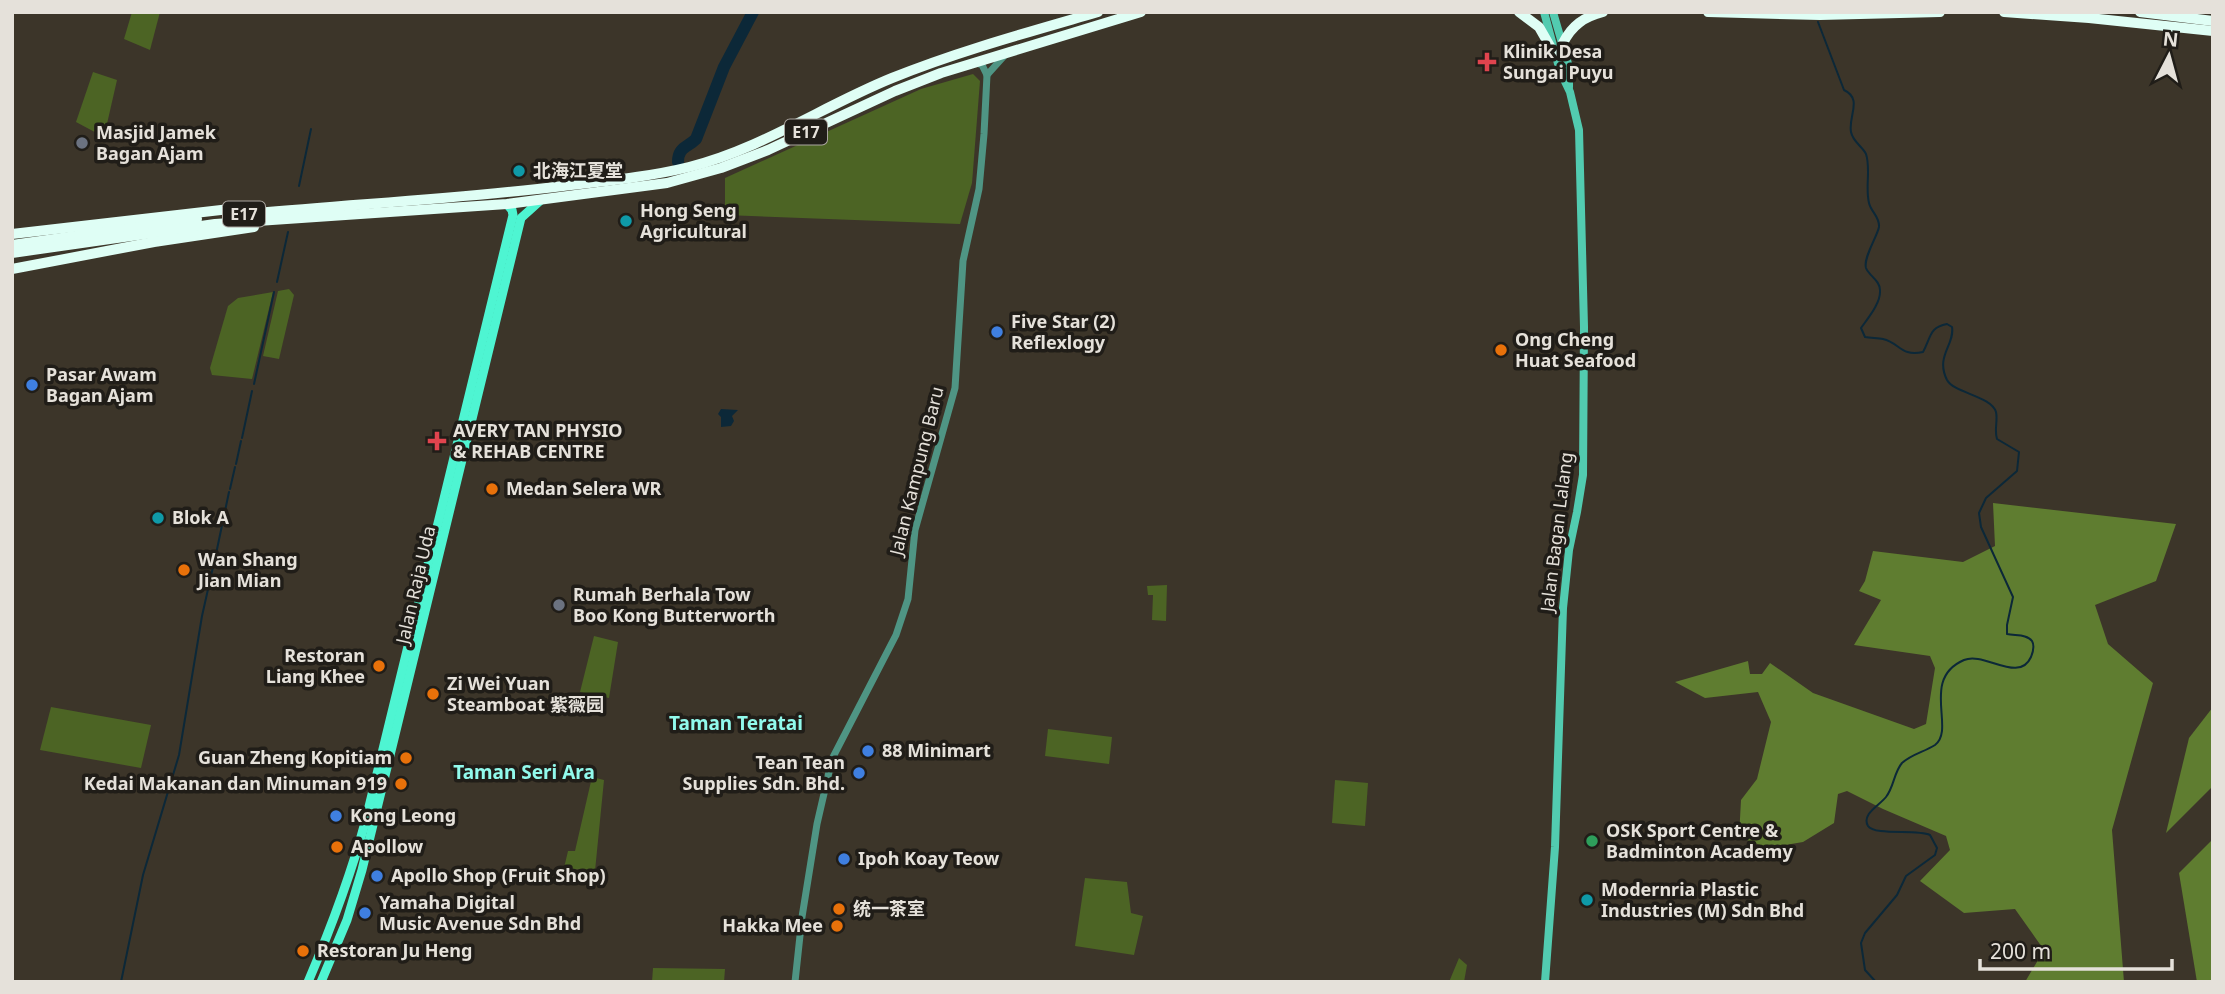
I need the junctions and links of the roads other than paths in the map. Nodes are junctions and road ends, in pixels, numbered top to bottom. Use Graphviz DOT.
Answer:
graph roads {
  1 [pos="1098,12"];
  2 [pos="1141,12"];
  3 [pos="1519,12"];
  4 [pos="1544,12"];
  5 [pos="1553,12"];
  6 [pos="1603,12"];
  7 [pos="1708,12"];
  8 [pos="1940,12"];
  9 [pos="2004,12"];
  10 [pos="2140,12"];
  11 [pos="2213,21"];
  12 [pos="2213,30"];
  13 [pos="1563,43"];
  14 [pos="1009,52"];
  15 [pos="1555,55"];
  16 [pos="976,63"];
  17 [pos="987,75"];
  18 [pos="1569,88"];
  19 [pos="424,199"];
  20 [pos="541,200"];
  21 [pos="508,204"];
  22 [pos="326,217"];
  23 [pos="12,234"];
  24 [pos="64,241"];
  25 [pos="12,245"];
  26 [pos="12,253"];
  27 [pos="12,269"];
  28 [pos="357,869"];
  29 [pos="308,982"];
  30 [pos="321,982"];
  31 [pos="795,982"];
  32 [pos="1545,982"];
  1 -- 19 [label="highway, E17"];
  2 -- 14 [label="highway, E17"];
  3 -- 15 [label="highway"];
  4 -- 15 [label="main road, Jalan Bagan Lalang"];
  5 -- 13 [label="main road, Jalan Bagan Lalang"];
  6 -- 13 [label="highway"];
  7 -- 8 [label="highway"];
  9 -- 12 [label="highway"];
  10 -- 11 [label="highway"];
  13 -- 18 [label="main road, Jalan Bagan Lalang"];
  14 -- 16 [label="highway, E17"];
  14 -- 17 [label="street"];
  15 -- 18 [label="main road, Jalan Bagan Lalang"];
  16 -- 17 [label="street"];
  16 -- 20 [label="highway, E17"];
  17 -- 31 [label="street, Jalan Kampung Baru"];
  18 -- 32 [label="main road, Jalan Bagan Lalang"];
  19 -- 23 [label="highway"];
  19 -- 24 [label="highway, E17"];
  20 -- 21 [label="highway, E17"];
  20 -- 28 [label="main road, Jalan Raja Uda"];
  21 -- 22 [label="highway, E17"];
  21 -- 28 [label="main road, Jalan Raja Uda"];
  22 -- 24 [label="highway, E17"];
  22 -- 27 [label="highway"];
  24 -- 25 [label="highway, E17"];
  24 -- 26 [label="highway, E17"];
  28 -- 29 [label="main road, Jalan Raja Uda"];
  28 -- 30 [label="main road, Jalan Raja Uda"];
}
